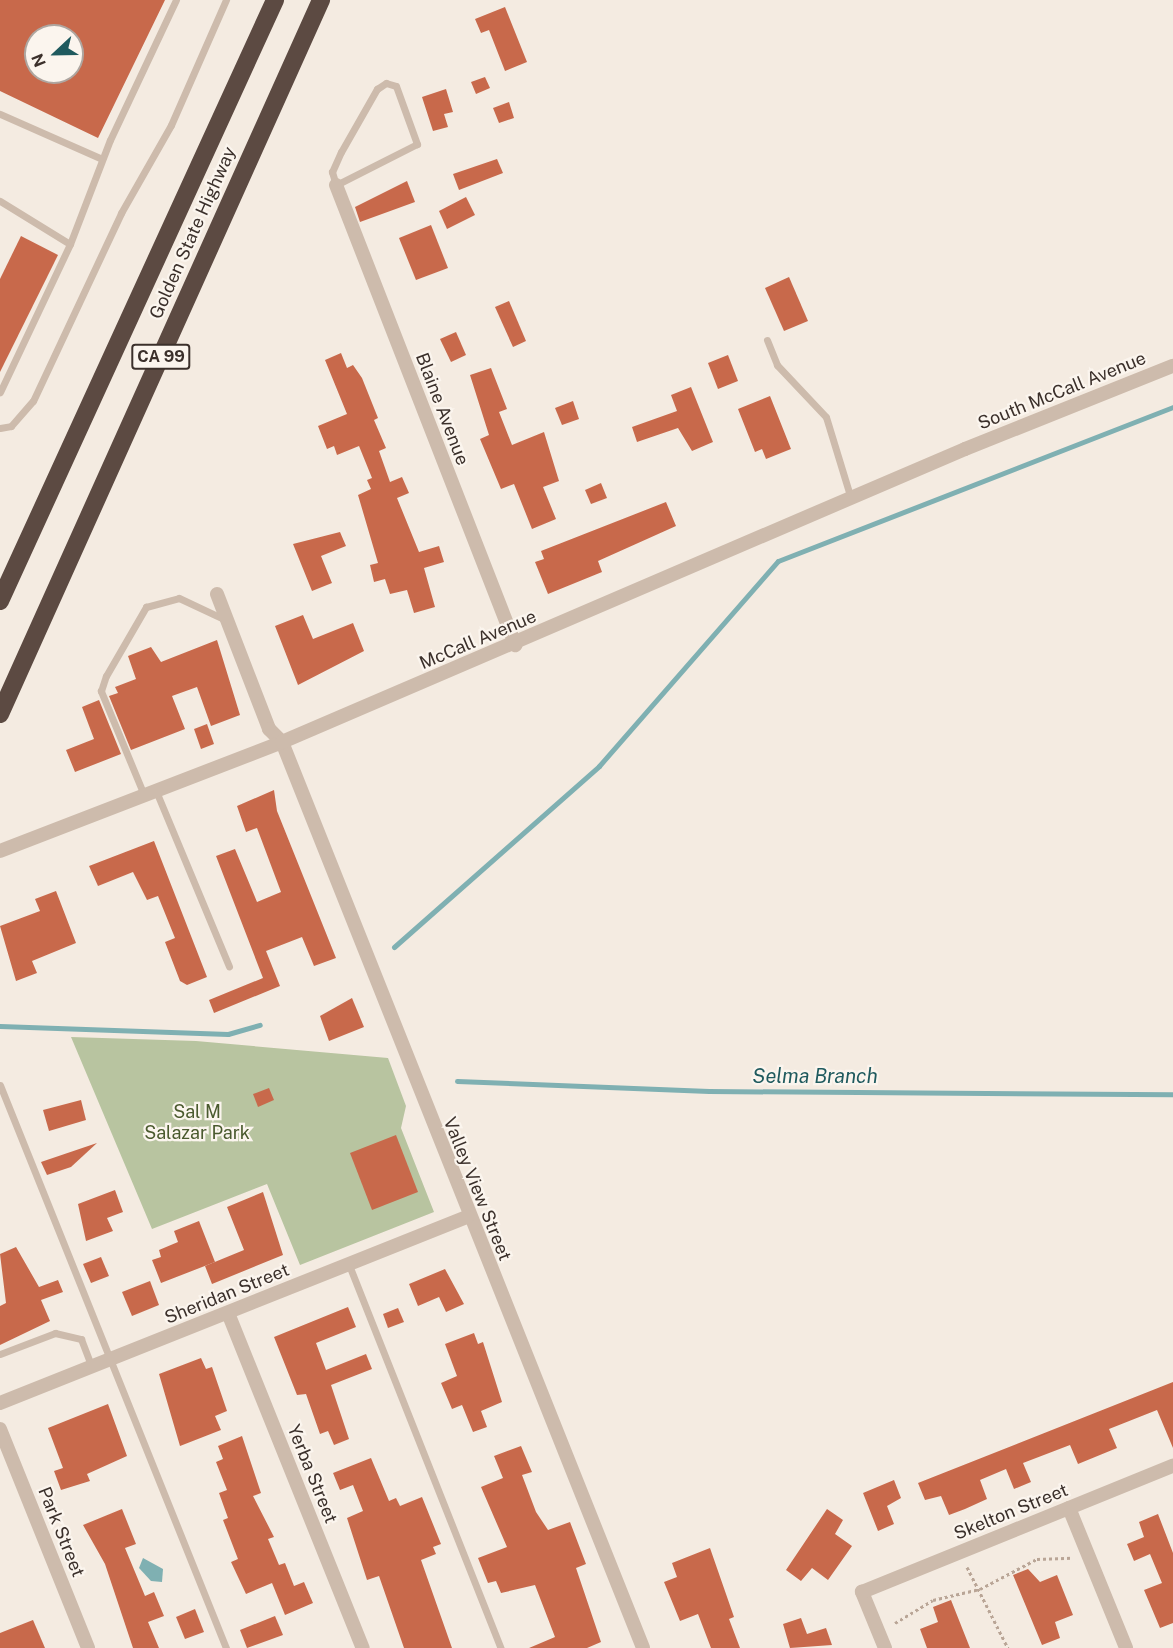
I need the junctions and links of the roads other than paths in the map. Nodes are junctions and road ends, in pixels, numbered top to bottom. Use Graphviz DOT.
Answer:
graph roads {
  1 [pos="176,0"];
  2 [pos="226,0"];
  3 [pos="275,0"];
  4 [pos="321,0"];
  5 [pos="0,114"];
  6 [pos="102,159"];
  7 [pos="336,185"];
  8 [pos="0,201"];
  9 [pos="70,244"];
  10 [pos="767,340"];
  11 [pos="1173,366"];
  12 [pos="0,392"];
  13 [pos="0,428"];
  14 [pos="965,449"];
  15 [pos="850,499"];
  16 [pos="217,594"];
  17 [pos="0,601"];
  18 [pos="227,620"];
  19 [pos="515,645"];
  20 [pos="0,714"];
  21 [pos="282,741"];
  22 [pos="150,793"];
  23 [pos="0,852"];
  24 [pos="229,966"];
  25 [pos="0,1085"];
  26 [pos="467,1217"];
  27 [pos="349,1265"];
  28 [pos="228,1313"];
  29 [pos="0,1354"];
  30 [pos="110,1360"];
  31 [pos="92,1367"];
  32 [pos="0,1403"];
  33 [pos="0,1429"];
  34 [pos="1173,1466"];
  35 [pos="1069,1508"];
  36 [pos="88,1648"];
  37 [pos="226,1648"];
  38 [pos="363,1648"];
  39 [pos="501,1648"];
  40 [pos="643,1648"];
  41 [pos="885,1648"];
  42 [pos="1126,1648"];
  1 -- 6 [label="lane"];
  2 -- 13 [label="lane"];
  3 -- 17 [label="highway, Golden State Highway / CA 99"];
  4 -- 20 [label="highway, Golden State Highway / CA 99"];
  5 -- 6 [label="lane"];
  6 -- 9 [label="lane"];
  7 -- 7 [label="lane"];
  7 -- 19 [label="street, Blaine Avenue"];
  8 -- 9 [label="lane"];
  9 -- 12 [label="lane"];
  10 -- 15 [label="lane"];
  11 -- 14 [label="street, South McCall Avenue"];
  14 -- 15 [label="street, McCall Avenue"];
  15 -- 19 [label="street, McCall Avenue"];
  16 -- 18 [label="street, Valley View Street"];
  18 -- 21 [label="street, Valley View Street"];
  18 -- 22 [label="lane"];
  19 -- 21 [label="street, McCall Avenue"];
  21 -- 22 [label="street, McCall Avenue"];
  21 -- 26 [label="street, Valley View Street"];
  22 -- 23 [label="street, McCall Avenue"];
  22 -- 24 [label="lane"];
  25 -- 30 [label="lane"];
  26 -- 27 [label="street, Sheridan Street"];
  26 -- 40 [label="street, Valley View Street"];
  27 -- 28 [label="street, Sheridan Street"];
  27 -- 39 [label="lane"];
  28 -- 30 [label="street, Sheridan Street"];
  28 -- 38 [label="street, Yerba Street"];
  29 -- 31 [label="lane"];
  30 -- 31 [label="street, Sheridan Street"];
  30 -- 37 [label="lane"];
  31 -- 32 [label="street, Sheridan Street"];
  33 -- 36 [label="street, Park Street"];
  34 -- 35 [label="street, Skelton Street"];
  35 -- 41 [label="street, Skelton Street"];
  35 -- 42 [label="street"];
}
